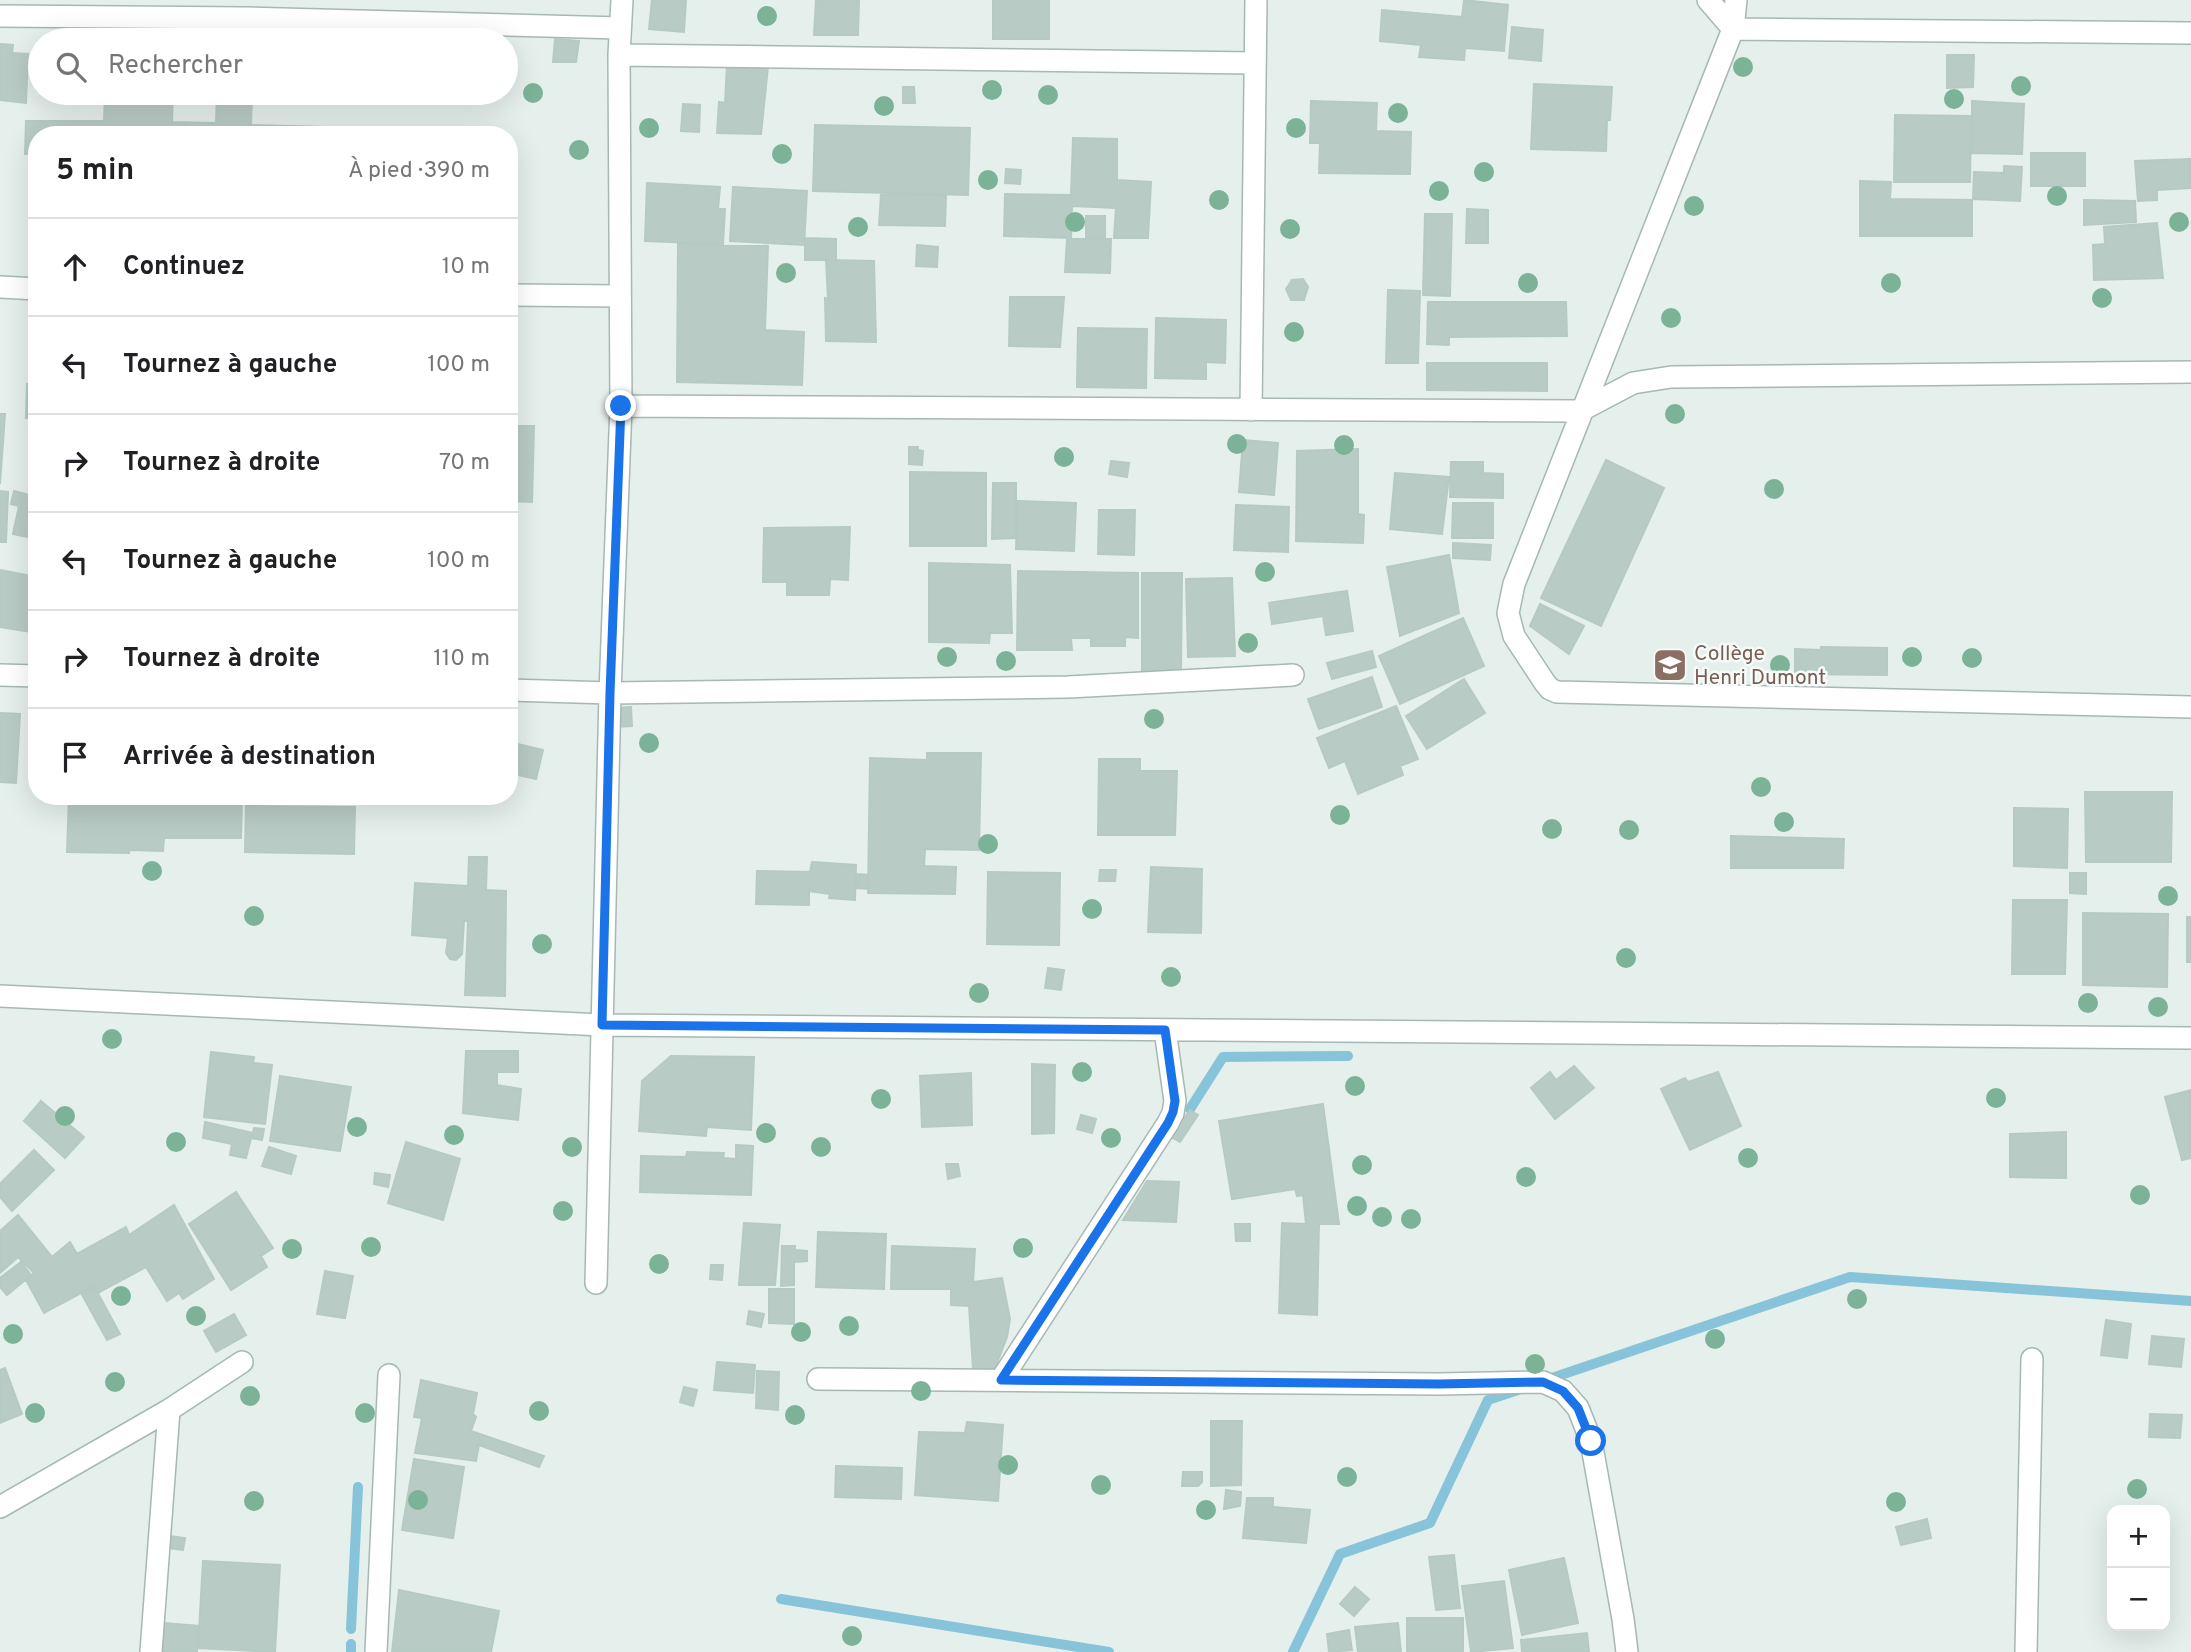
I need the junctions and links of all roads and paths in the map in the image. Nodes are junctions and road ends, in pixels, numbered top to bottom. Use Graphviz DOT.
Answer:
graph roads {
  1 [pos="622,0"];
  2 [pos="1256,0"];
  3 [pos="1708,0"];
  4 [pos="1736,0"];
  5 [pos="0,16"];
  6 [pos="620,28"];
  7 [pos="1733,29"];
  8 [pos="2191,33"];
  9 [pos="619,55"];
  10 [pos="1255,63"];
  11 [pos="0,287"];
  12 [pos="28,289"];
  13 [pos="518,295"];
  14 [pos="620,296"];
  15 [pos="2191,373"];
  16 [pos="621,406"];
  17 [pos="1251,410"];
  18 [pos="1580,411"];
  19 [pos="0,675"];
  20 [pos="1293,675"];
  21 [pos="28,676"];
  22 [pos="518,690"];
  23 [pos="610,693"];
  24 [pos="2191,707"];
  25 [pos="0,996"];
  26 [pos="602,1025"];
  27 [pos="1165,1030"];
  28 [pos="2191,1038"];
  29 [pos="596,1283"];
  30 [pos="2032,1359"];
  31 [pos="243,1362"];
  32 [pos="389,1375"];
  33 [pos="818,1379"];
  34 [pos="1001,1380"];
  35 [pos="169,1410"];
  36 [pos="0,1507"];
  37 [pos="151,1652"];
  38 [pos="376,1652"];
  39 [pos="1627,1652"];
  40 [pos="2026,1652"];
  1 -- 6 [label="street"];
  2 -- 10 [label="street"];
  3 -- 7 [label="street"];
  4 -- 7 [label="street"];
  5 -- 6 [label="street"];
  6 -- 9 [label="street"];
  7 -- 8 [label="street"];
  7 -- 18 [label="street"];
  9 -- 10 [label="street"];
  9 -- 14 [label="street"];
  10 -- 17 [label="street"];
  11 -- 12 [label="street"];
  13 -- 14 [label="street"];
  14 -- 16 [label="street"];
  15 -- 18 [label="street"];
  16 -- 17 [label="street"];
  16 -- 23 [label="street"];
  17 -- 18 [label="street"];
  18 -- 24 [label="street"];
  19 -- 21 [label="street"];
  20 -- 23 [label="street"];
  22 -- 23 [label="street"];
  23 -- 26 [label="street"];
  25 -- 26 [label="street"];
  26 -- 27 [label="street"];
  26 -- 29 [label="street"];
  27 -- 28 [label="street"];
  27 -- 34 [label="street"];
  30 -- 40 [label="street"];
  31 -- 35 [label="street"];
  32 -- 38 [label="street"];
  33 -- 34 [label="street"];
  34 -- 39 [label="street"];
  35 -- 36 [label="street"];
  35 -- 37 [label="street"];
}
